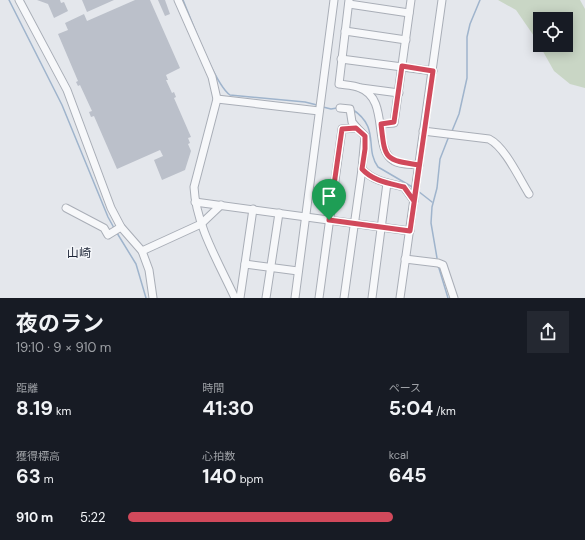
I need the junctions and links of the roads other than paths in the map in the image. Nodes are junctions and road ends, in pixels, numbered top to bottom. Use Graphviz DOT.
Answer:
graph roads {
  1 [pos="19,0"];
  2 [pos="178,0"];
  3 [pos="334,0"];
  4 [pos="411,0"];
  5 [pos="442,0"];
  6 [pos="349,2"];
  7 [pos="409,13"];
  8 [pos="345,31"];
  9 [pos="406,40"];
  10 [pos="341,59"];
  11 [pos="402,66"];
  12 [pos="433,71"];
  13 [pos="361,88"];
  14 [pos="399,93"];
  15 [pos="217,98"];
  16 [pos="340,108"];
  17 [pos="319,111"];
  18 [pos="381,124"];
  19 [pos="356,128"];
  20 [pos="423,131"];
  21 [pos="419,165"];
  22 [pos="362,169"];
  23 [pos="387,183"];
  24 [pos="529,194"];
  25 [pos="414,201"];
  26 [pos="195,202"];
  27 [pos="221,205"];
  28 [pos="66,208"];
  29 [pos="253,210"];
  30 [pos="279,213"];
  31 [pos="305,216"];
  32 [pos="329,220"];
  33 [pos="354,223"];
  34 [pos="201,224"];
  35 [pos="121,227"];
  36 [pos="380,227"];
  37 [pos="410,231"];
  38 [pos="142,251"];
  39 [pos="405,259"];
  40 [pos="245,264"];
  41 [pos="271,268"];
  42 [pos="298,271"];
  43 [pos="153,298"];
  44 [pos="235,298"];
  45 [pos="240,298"];
  46 [pos="266,298"];
  47 [pos="295,298"];
  48 [pos="319,298"];
  49 [pos="344,298"];
  50 [pos="372,298"];
  51 [pos="400,298"];
  52 [pos="454,298"];
  1 -- 35 [label="street"];
  2 -- 15 [label="street"];
  3 -- 17 [label="street"];
  4 -- 7 [label="street"];
  5 -- 12 [label="street"];
  6 -- 7 [label="street"];
  6 -- 8 [label="street"];
  7 -- 9 [label="street"];
  8 -- 9 [label="street"];
  8 -- 10 [label="street"];
  9 -- 11 [label="street"];
  10 -- 11 [label="street"];
  10 -- 13 [label="street"];
  11 -- 12 [label="street"];
  11 -- 14 [label="street"];
  12 -- 20 [label="street"];
  13 -- 14 [label="street"];
  13 -- 18 [label="street"];
  14 -- 18 [label="street"];
  15 -- 17 [label="street"];
  15 -- 26 [label="street"];
  16 -- 19 [label="street"];
  17 -- 31 [label="street"];
  18 -- 21 [label="street"];
  19 -- 22 [label="street"];
  19 -- 32 [label="street"];
  20 -- 21 [label="street"];
  20 -- 24 [label="street"];
  21 -- 25 [label="street"];
  22 -- 23 [label="street"];
  22 -- 33 [label="street"];
  23 -- 25 [label="street"];
  23 -- 36 [label="street"];
  25 -- 37 [label="street"];
  26 -- 27 [label="street"];
  26 -- 34 [label="street"];
  27 -- 29 [label="street"];
  27 -- 34 [label="street"];
  28 -- 35 [label="street"];
  29 -- 30 [label="street"];
  29 -- 40 [label="street"];
  30 -- 31 [label="street"];
  30 -- 41 [label="street"];
  31 -- 32 [label="street"];
  31 -- 42 [label="street"];
  32 -- 33 [label="street"];
  32 -- 48 [label="street"];
  33 -- 36 [label="street"];
  33 -- 49 [label="street"];
  34 -- 38 [label="street"];
  34 -- 44 [label="street"];
  35 -- 38 [label="street"];
  36 -- 37 [label="street"];
  36 -- 50 [label="street"];
  37 -- 39 [label="street"];
  38 -- 43 [label="street"];
  39 -- 51 [label="street"];
  39 -- 52 [label="street"];
  40 -- 41 [label="street"];
  40 -- 45 [label="street"];
  41 -- 42 [label="street"];
  41 -- 46 [label="street"];
  42 -- 47 [label="street"];
}
